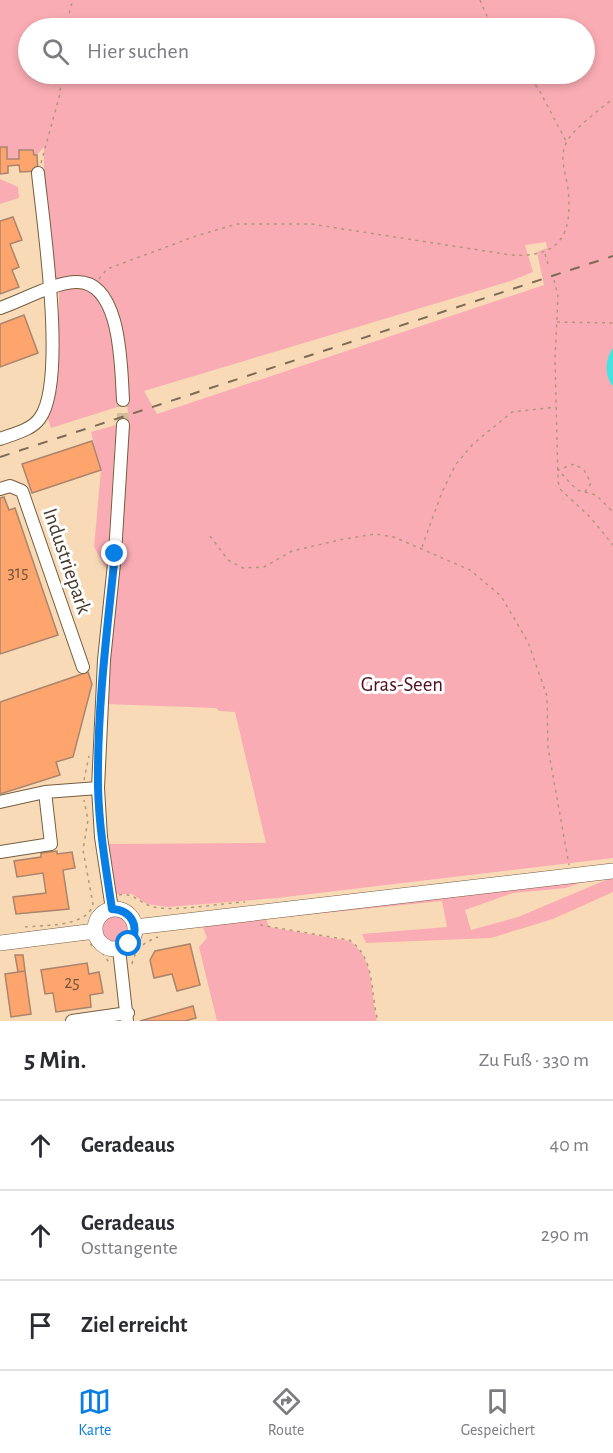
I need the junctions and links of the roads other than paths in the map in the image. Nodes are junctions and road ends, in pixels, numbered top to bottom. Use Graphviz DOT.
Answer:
graph roads {
  1 [pos="38,172"];
  2 [pos="50,290"];
  3 [pos="0,308"];
  4 [pos="123,400"];
  5 [pos="123,425"];
  6 [pos="0,439"];
  7 [pos="0,489"];
  8 [pos="83,667"];
  9 [pos="98,788"];
  10 [pos="45,792"];
  11 [pos="0,802"];
  12 [pos="0,852"];
  13 [pos="613,871"];
  14 [pos="111,903"];
  15 [pos="135,927"];
  16 [pos="86,928"];
  17 [pos="0,943"];
  18 [pos="119,949"];
  19 [pos="127,1017"];
  20 [pos="72,1021"];
  1 -- 2 [label="street"];
  2 -- 3 [label="street"];
  2 -- 4 [label="street"];
  2 -- 6 [label="street"];
  5 -- 9 [label="street"];
  7 -- 8 [label="street, Industriepark"];
  9 -- 10 [label="street"];
  9 -- 14 [label="street"];
  10 -- 11 [label="street"];
  10 -- 12 [label="street"];
  13 -- 15 [label="main road"];
  14 -- 15 [label="main road"];
  14 -- 16 [label="main road"];
  15 -- 18 [label="main road"];
  16 -- 17 [label="main road"];
  16 -- 18 [label="main road"];
  18 -- 19 [label="street"];
  19 -- 20 [label="street"];
}
